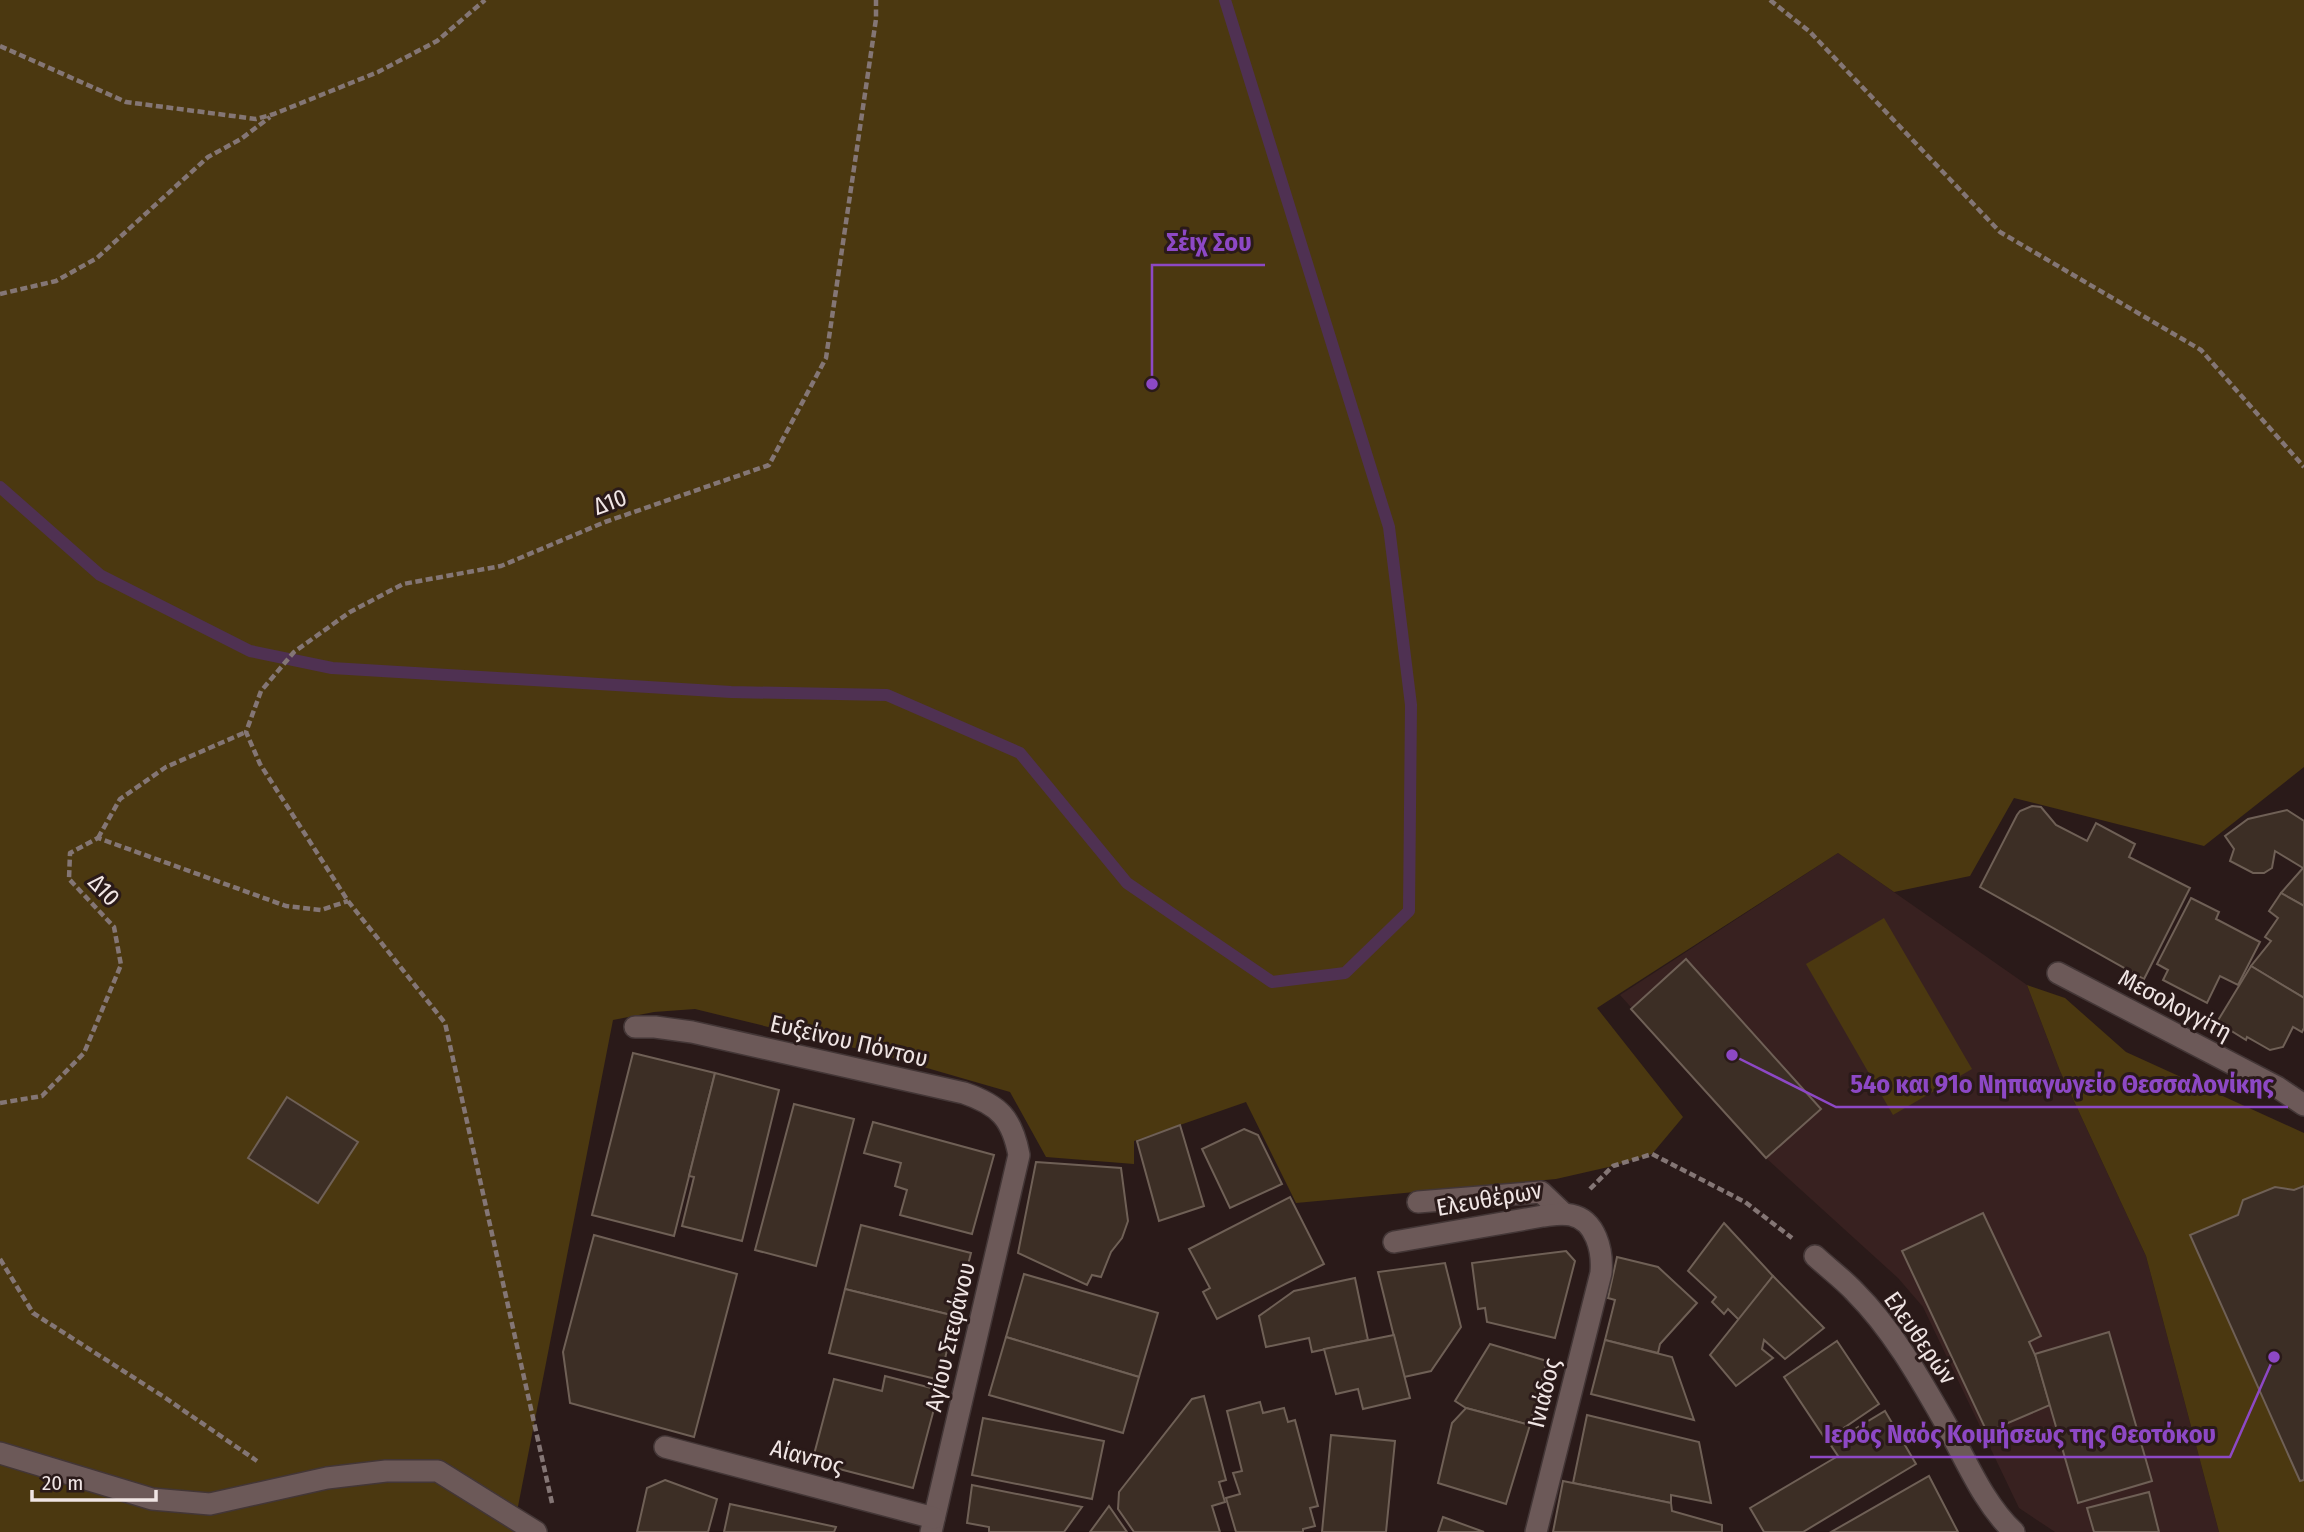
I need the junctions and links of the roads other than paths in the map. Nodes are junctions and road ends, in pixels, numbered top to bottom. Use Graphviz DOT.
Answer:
graph roads {
  1 [pos="2058,973"];
  2 [pos="635,1027"];
  3 [pos="2304,1105"];
  4 [pos="1019,1155"];
  5 [pos="1418,1202"];
  6 [pos="1564,1214"];
  7 [pos="1394,1242"];
  8 [pos="1815,1256"];
  9 [pos="1602,1266"];
  10 [pos="665,1447"];
  11 [pos="0,1453"];
  12 [pos="933,1525"];
  13 [pos="2011,1530"];
  14 [pos="536,1532"];
  15 [pos="1536,1532"];
  1 -- 3 [label="street, Μεσολογγίτη"];
  2 -- 4 [label="street, Ευξείνου Πόντου"];
  4 -- 12 [label="street, Αγίου Στεφάνου"];
  5 -- 6 [label="street"];
  6 -- 7 [label="street, Ελευθέρων"];
  6 -- 9 [label="street, Ελευθέρων"];
  8 -- 13 [label="street, Ελευθερών"];
  9 -- 15 [label="street, Ινιάδος"];
  10 -- 12 [label="street, Αίαντος"];
  11 -- 14 [label="street"];
}
